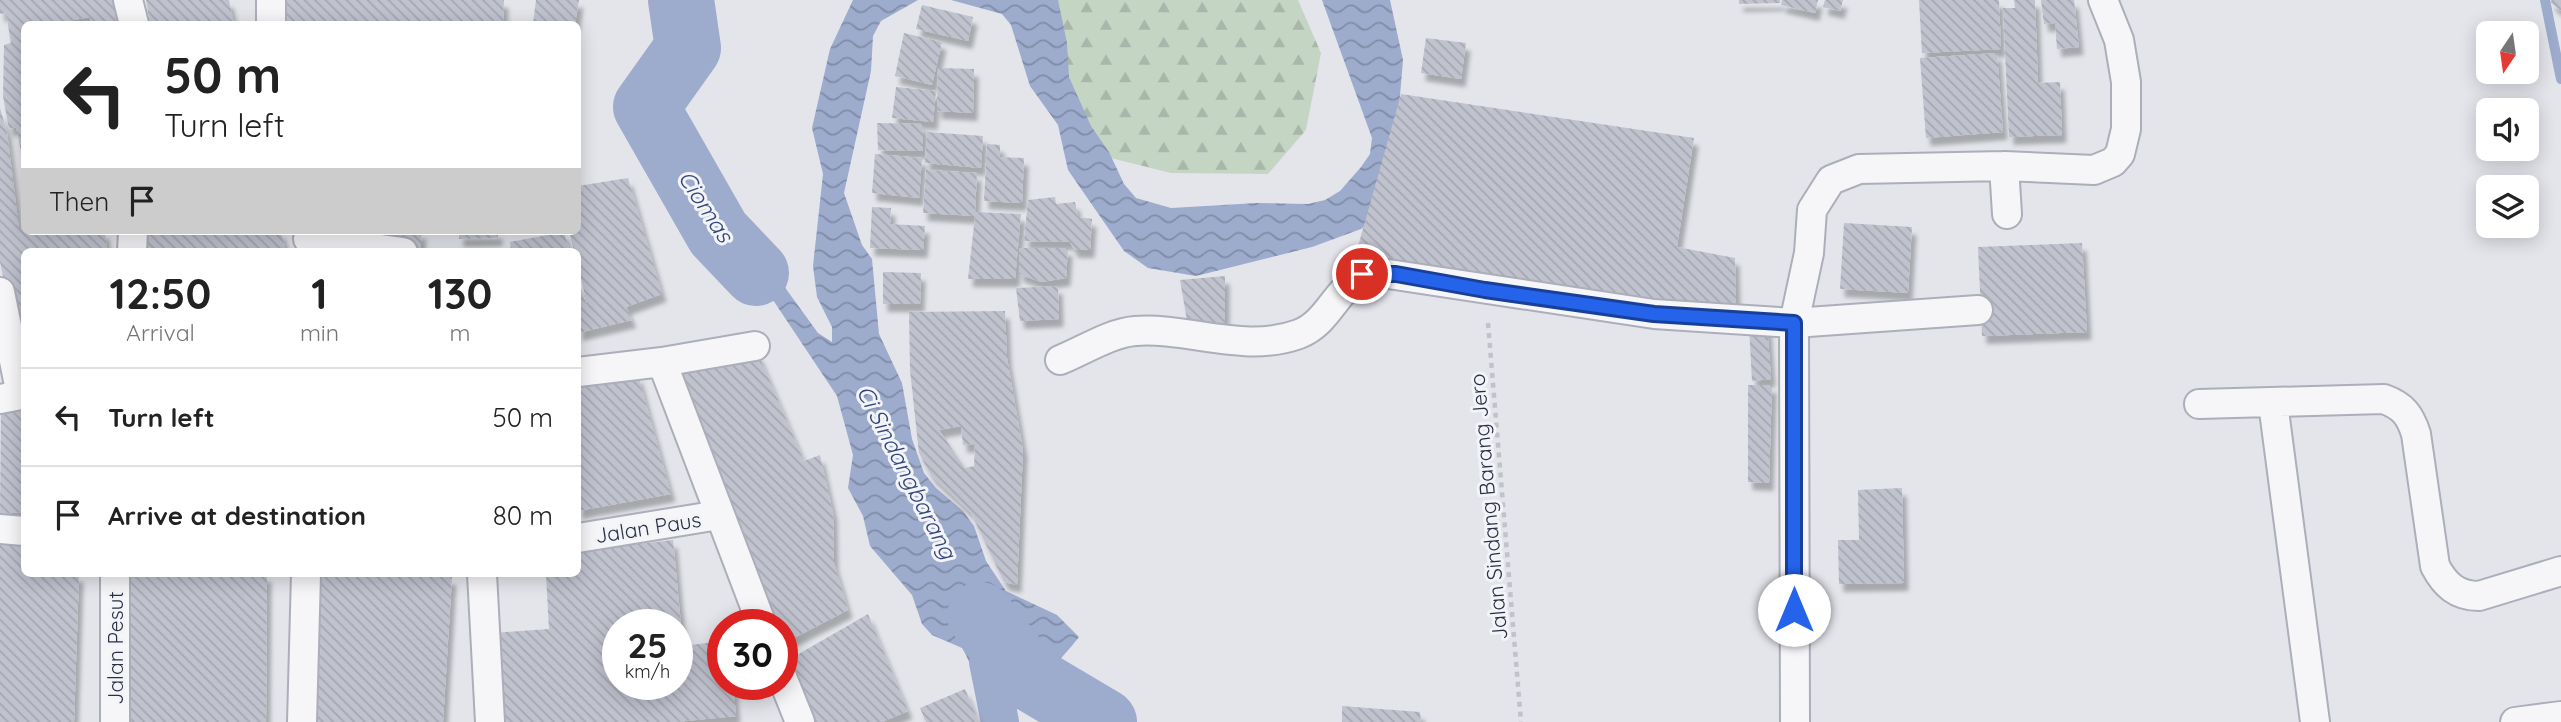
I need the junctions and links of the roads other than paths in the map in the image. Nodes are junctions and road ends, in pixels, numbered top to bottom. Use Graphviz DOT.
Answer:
graph roads {
  1 [pos="128,0"];
  2 [pos="271,0"];
  3 [pos="2103,0"];
  4 [pos="133,21"];
  5 [pos="271,21"];
  6 [pos="2004,166"];
  7 [pos="2007,214"];
  8 [pos="308,239"];
  9 [pos="374,248"];
  10 [pos="0,292"];
  11 [pos="1978,310"];
  12 [pos="1794,323"];
  13 [pos="755,346"];
  14 [pos="1060,360"];
  15 [pos="662,362"];
  16 [pos="581,372"];
  17 [pos="15,396"];
  18 [pos="2273,403"];
  19 [pos="2199,404"];
  20 [pos="719,515"];
  21 [pos="0,528"];
  22 [pos="21,531"];
  23 [pos="581,538"];
  24 [pos="2561,571"];
  25 [pos="115,577"];
  26 [pos="306,577"];
  27 [pos="482,577"];
  28 [pos="756,609"];
  29 [pos="791,700"];
  30 [pos="2561,716"];
  31 [pos="115,722"];
  32 [pos="302,722"];
  33 [pos="490,722"];
  34 [pos="800,722"];
  35 [pos="1795,722"];
  36 [pos="2315,722"];
  37 [pos="2515,722"];
  1 -- 4 [label="street"];
  2 -- 5 [label="street"];
  3 -- 6 [label="street"];
  6 -- 7 [label="street"];
  6 -- 12 [label="street"];
  8 -- 9 [label="street"];
  10 -- 17 [label="street"];
  11 -- 12 [label="street"];
  12 -- 14 [label="street"];
  12 -- 35 [label="street"];
  13 -- 15 [label="street"];
  15 -- 16 [label="street"];
  15 -- 20 [label="street"];
  18 -- 19 [label="street"];
  18 -- 24 [label="street"];
  18 -- 36 [label="street"];
  20 -- 23 [label="street, Jalan Paus"];
  20 -- 28 [label="street"];
  21 -- 22 [label="street"];
  25 -- 31 [label="street, Jalan Pesut"];
  26 -- 32 [label="street"];
  27 -- 33 [label="street"];
  29 -- 34 [label="street"];
  30 -- 37 [label="street"];
}
